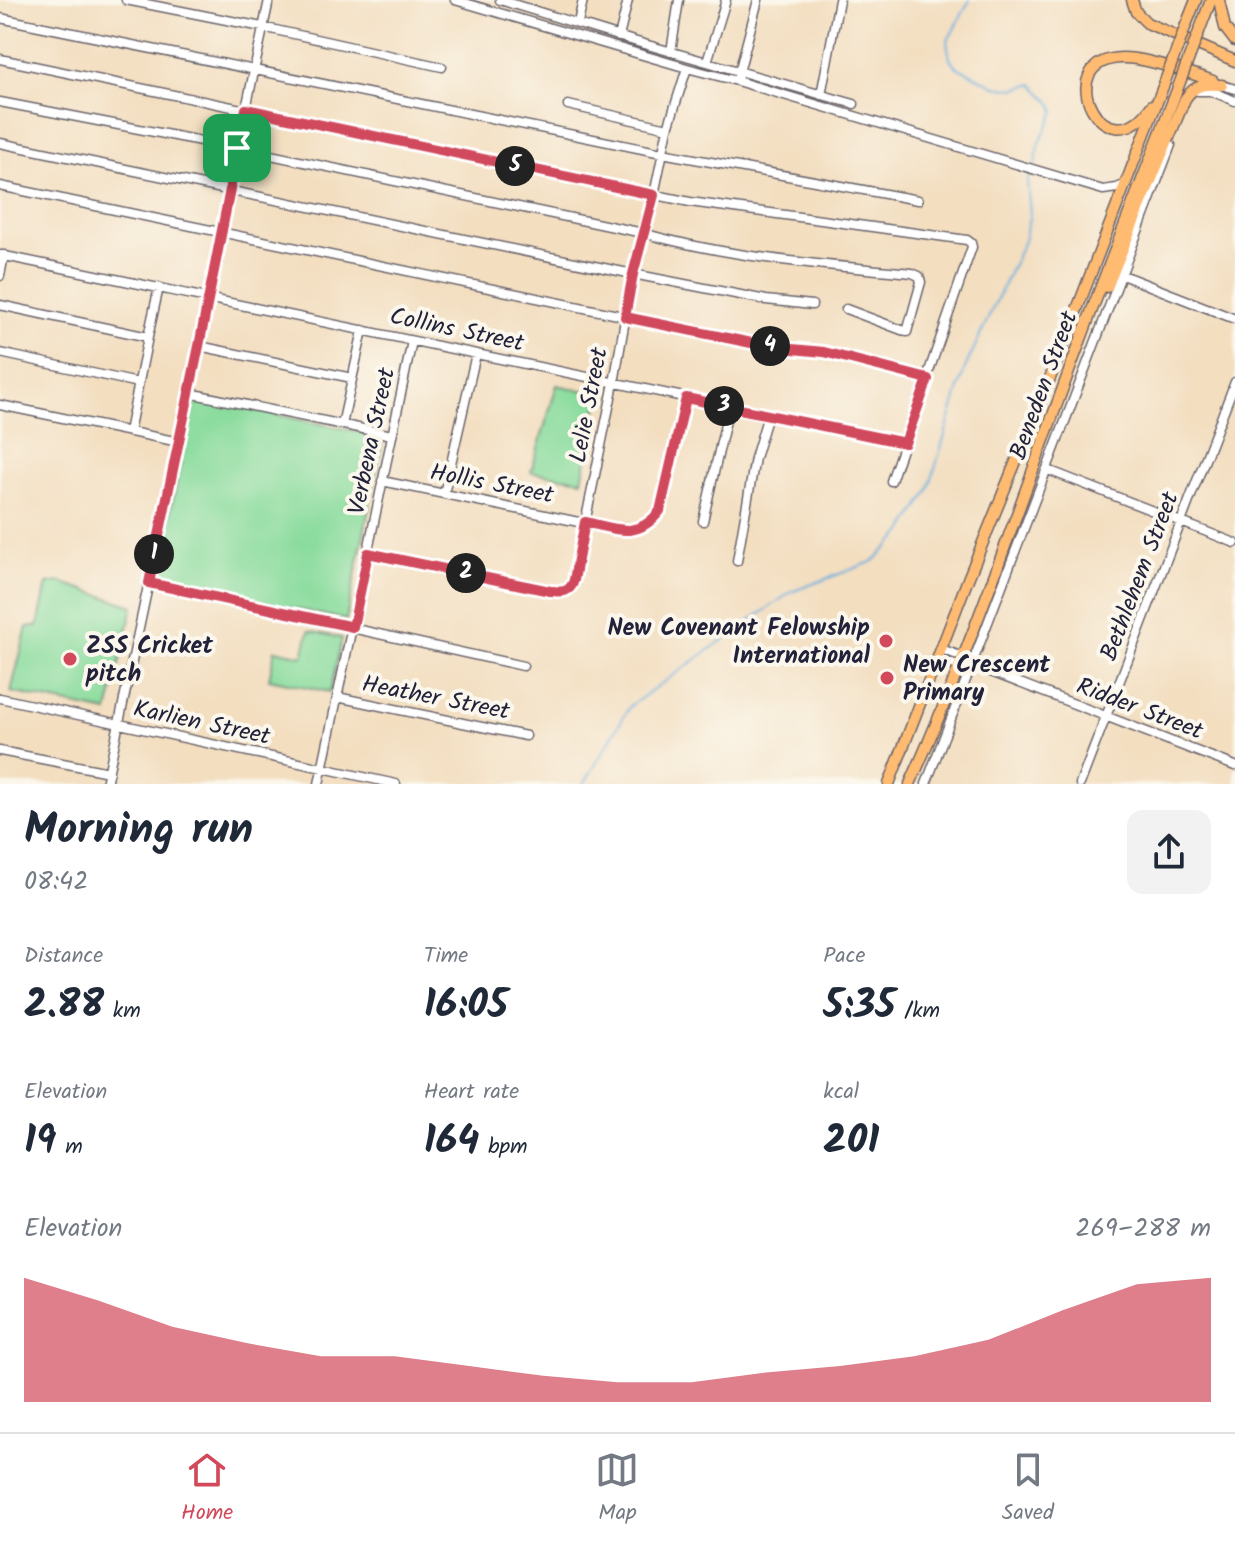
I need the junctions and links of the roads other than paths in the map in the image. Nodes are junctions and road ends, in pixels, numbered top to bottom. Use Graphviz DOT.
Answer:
graph roads {
  1 [pos="126,0"];
  2 [pos="269,0"];
  3 [pos="456,0"];
  4 [pos="500,0"];
  5 [pos="583,0"];
  6 [pos="628,0"];
  7 [pos="679,0"];
  8 [pos="726,0"];
  9 [pos="758,0"];
  10 [pos="839,0"];
  11 [pos="1132,0"];
  12 [pos="1190,0"];
  13 [pos="1196,0"];
  14 [pos="1211,0"];
  15 [pos="1219,0"];
  16 [pos="0,18"];
  17 [pos="1188,21"];
  18 [pos="578,23"];
  19 [pos="262,27"];
  20 [pos="619,37"];
  21 [pos="1235,41"];
  22 [pos="671,52"];
  23 [pos="0,59"];
  24 [pos="1235,61"];
  25 [pos="707,62"];
  26 [pos="442,67"];
  27 [pos="687,68"];
  28 [pos="254,69"];
  29 [pos="738,76"];
  30 [pos="1222,85"];
  31 [pos="1163,87"];
  32 [pos="1235,89"];
  33 [pos="821,95"];
  34 [pos="1235,101"];
  35 [pos="0,102"];
  36 [pos="854,104"];
  37 [pos="568,105"];
  38 [pos="246,109"];
  39 [pos="668,128"];
  40 [pos="0,143"];
  41 [pos="237,148"];
  42 [pos="662,153"];
  43 [pos="1126,184"];
  44 [pos="0,186"];
  45 [pos="229,190"];
  46 [pos="1103,190"];
  47 [pos="654,195"];
  48 [pos="918,200"];
  49 [pos="1114,213"];
  50 [pos="221,232"];
  51 [pos="643,233"];
  52 [pos="2,255"];
  53 [pos="633,274"];
  54 [pos="1122,275"];
  55 [pos="0,276"];
  56 [pos="159,287"];
  57 [pos="209,297"];
  58 [pos="0,305"];
  59 [pos="812,305"];
  60 [pos="846,309"];
  61 [pos="625,317"];
  62 [pos="1235,319"];
  63 [pos="363,330"];
  64 [pos="148,337"];
  65 [pos="412,341"];
  66 [pos="199,346"];
  67 [pos="0,353"];
  68 [pos="476,354"];
  69 [pos="1072,364"];
  70 [pos="352,378"];
  71 [pos="928,379"];
  72 [pos="1235,382"];
  73 [pos="138,383"];
  74 [pos="614,383"];
  75 [pos="189,393"];
  76 [pos="686,398"];
  77 [pos="0,405"];
  78 [pos="729,407"];
  79 [pos="768,415"];
  80 [pos="342,425"];
  81 [pos="129,432"];
  82 [pos="392,435"];
  83 [pos="179,442"];
  84 [pos="905,443"];
  85 [pos="1048,470"];
  86 [pos="382,481"];
  87 [pos="891,481"];
  88 [pos="444,494"];
  89 [pos="703,521"];
  90 [pos="585,522"];
  91 [pos="1181,522"];
  92 [pos="1235,543"];
  93 [pos="368,553"];
  94 [pos="737,561"];
  95 [pos="149,583"];
  96 [pos="353,627"];
  97 [pos="939,654"];
  98 [pos="966,664"];
  99 [pos="523,666"];
  100 [pos="337,697"];
  101 [pos="0,698"];
  102 [pos="1106,716"];
  103 [pos="119,724"];
  104 [pos="526,736"];
  105 [pos="0,751"];
  106 [pos="1235,766"];
  107 [pos="322,768"];
  108 [pos="109,772"];
  109 [pos="106,784"];
  110 [pos="319,784"];
  111 [pos="396,784"];
  112 [pos="889,784"];
  113 [pos="910,784"];
  114 [pos="926,784"];
  115 [pos="1080,784"];
  1 -- 19 [label="street"];
  2 -- 19 [label="street"];
  3 -- 27 [label="street"];
  4 -- 18 [label="street"];
  5 -- 18 [label="street"];
  6 -- 20 [label="street"];
  7 -- 22 [label="street"];
  8 -- 25 [label="street"];
  9 -- 29 [label="street"];
  10 -- 33 [label="street"];
  11 -- 24 [label="main road"];
  12 -- 17 [label="main road"];
  13 -- 17 [label="main road, Beneden Street"];
  14 -- 69 [label="main road, Beneden Street, bridge"];
  15 -- 21 [label="main road"];
  16 -- 28 [label="street"];
  17 -- 31 [label="main road, Beneden Street, bridge"];
  18 -- 20 [label="street"];
  19 -- 26 [label="street"];
  19 -- 28 [label="street"];
  20 -- 22 [label="street"];
  22 -- 25 [label="street"];
  23 -- 38 [label="street"];
  25 -- 29 [label="street"];
  27 -- 29 [label="street"];
  27 -- 39 [label="street, Lelie Street"];
  28 -- 38 [label="street"];
  28 -- 42 [label="street"];
  29 -- 33 [label="street"];
  29 -- 46 [label="street"];
  30 -- 31 [label="main road"];
  30 -- 32 [label="street"];
  30 -- 69 [label="main road"];
  31 -- 43 [label="main road, Beneden Street"];
  33 -- 36 [label="street"];
  34 -- 54 [label="street, Beneden Street"];
  35 -- 41 [label="street"];
  37 -- 39 [label="street"];
  38 -- 41 [label="street"];
  38 -- 47 [label="street"];
  39 -- 42 [label="street, Lelie Street"];
  40 -- 45 [label="street"];
  41 -- 45 [label="street"];
  41 -- 51 [label="street"];
  42 -- 47 [label="street, Lelie Street"];
  42 -- 48 [label="street"];
  43 -- 46 [label="street"];
  43 -- 49 [label="main road, Beneden Street"];
  44 -- 50 [label="street"];
  45 -- 50 [label="street"];
  45 -- 53 [label="street"];
  46 -- 49 [label="street"];
  47 -- 51 [label="street, Lelie Street"];
  47 -- 71 [label="street"];
  49 -- 97 [label="main road, Beneden Street"];
  50 -- 57 [label="street"];
  50 -- 61 [label="street"];
  51 -- 53 [label="street, Lelie Street"];
  51 -- 60 [label="street"];
  52 -- 55 [label="street"];
  52 -- 56 [label="street, Collins Street"];
  53 -- 59 [label="street"];
  53 -- 61 [label="street, Lelie Street"];
  54 -- 62 [label="street"];
  54 -- 85 [label="street, Beneden Street"];
  56 -- 57 [label="street, Collins Street"];
  56 -- 64 [label="street"];
  57 -- 63 [label="street, Collins Street"];
  57 -- 66 [label="street"];
  58 -- 64 [label="street"];
  61 -- 71 [label="street"];
  61 -- 74 [label="street, Lelie Street"];
  63 -- 65 [label="street, Collins Street"];
  63 -- 70 [label="street"];
  64 -- 73 [label="street"];
  65 -- 68 [label="street, Collins Street"];
  65 -- 82 [label="street, Verbena Street"];
  66 -- 70 [label="street"];
  66 -- 75 [label="street"];
  67 -- 73 [label="street"];
  68 -- 74 [label="street, Collins Street"];
  68 -- 88 [label="street"];
  69 -- 98 [label="main road, Beneden Street"];
  70 -- 80 [label="street"];
  71 -- 84 [label="street"];
  72 -- 91 [label="street, Bethlehem Street"];
  73 -- 81 [label="street"];
  74 -- 76 [label="street, Collins Street"];
  74 -- 90 [label="street, Lelie Street"];
  75 -- 80 [label="street"];
  75 -- 83 [label="street"];
  76 -- 78 [label="street, Collins Street"];
  76 -- 90 [label="street, Hollis Street"];
  77 -- 81 [label="street"];
  78 -- 79 [label="street, Collins Street"];
  78 -- 89 [label="street"];
  79 -- 84 [label="street, Collins Street"];
  79 -- 94 [label="street"];
  80 -- 82 [label="street"];
  81 -- 83 [label="street"];
  82 -- 86 [label="street, Verbena Street"];
  83 -- 95 [label="street"];
  84 -- 87 [label="street"];
  85 -- 91 [label="street"];
  85 -- 98 [label="street, Beneden Street"];
  86 -- 88 [label="street, Hollis Street"];
  86 -- 93 [label="street, Verbena Street"];
  88 -- 90 [label="street, Hollis Street"];
  90 -- 93 [label="street, Lelie Street"];
  91 -- 92 [label="street"];
  91 -- 102 [label="street, Bethlehem Street"];
  93 -- 96 [label="street, Verbena Street"];
  95 -- 96 [label="street"];
  95 -- 103 [label="street"];
  96 -- 99 [label="street"];
  96 -- 100 [label="street, Verbena Street"];
  97 -- 98 [label="street, Ridder Street"];
  97 -- 112 [label="main road, Beneden Street"];
  98 -- 102 [label="street, Ridder Street"];
  98 -- 113 [label="main road, Beneden Street"];
  98 -- 114 [label="street, Beneden Street"];
  100 -- 104 [label="street, Heather Street"];
  100 -- 107 [label="street, Verbena Street"];
  101 -- 103 [label="street, Karlien Street"];
  102 -- 106 [label="street, Ridder Street"];
  102 -- 115 [label="street, Bethlehem Street"];
  103 -- 107 [label="street, Karlien Street"];
  103 -- 108 [label="street"];
  105 -- 108 [label="street"];
  107 -- 110 [label="street, Verbena Street"];
  107 -- 111 [label="street, Karlien Street"];
  108 -- 109 [label="street"];
}
